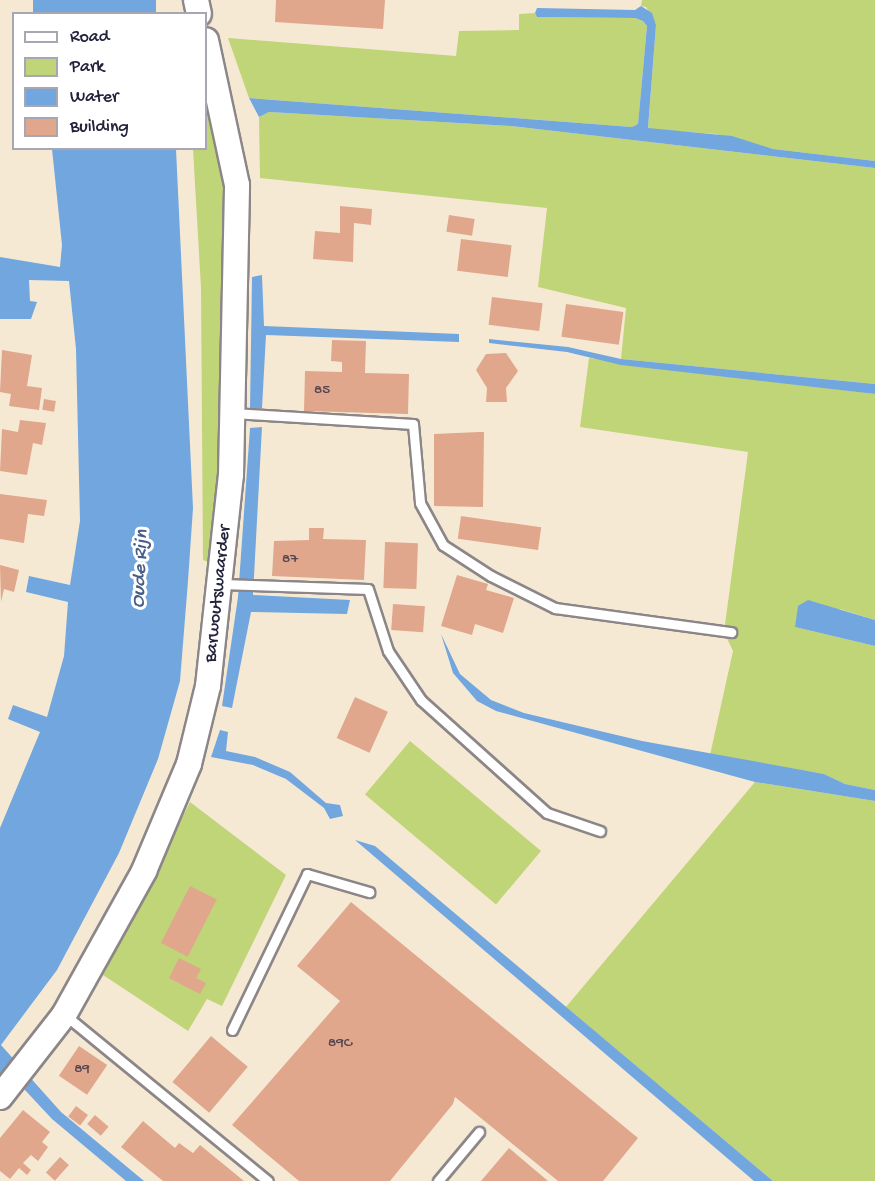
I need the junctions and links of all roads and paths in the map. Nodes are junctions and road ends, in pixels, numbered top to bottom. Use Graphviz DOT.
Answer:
graph roads {
  1 [pos="207,45"];
  2 [pos="233,413"];
  3 [pos="228,584"];
  4 [pos="731,632"];
  5 [pos="600,831"];
  6 [pos="369,892"];
  7 [pos="64,1015"];
  8 [pos="232,1030"];
  9 [pos="2,1094"];
  10 [pos="478,1132"];
  11 [pos="268,1181"];
  12 [pos="438,1181"];
  1 -- 2 [label="street, Barwoutswaarder"];
  2 -- 3 [label="street, Barwoutswaarder"];
  2 -- 4 [label="lane"];
  3 -- 5 [label="lane"];
  3 -- 7 [label="street, Barwoutswaarder"];
  6 -- 8 [label="lane"];
  7 -- 9 [label="street, Barwoutswaarder"];
  7 -- 11 [label="lane"];
  10 -- 12 [label="lane"];
}
